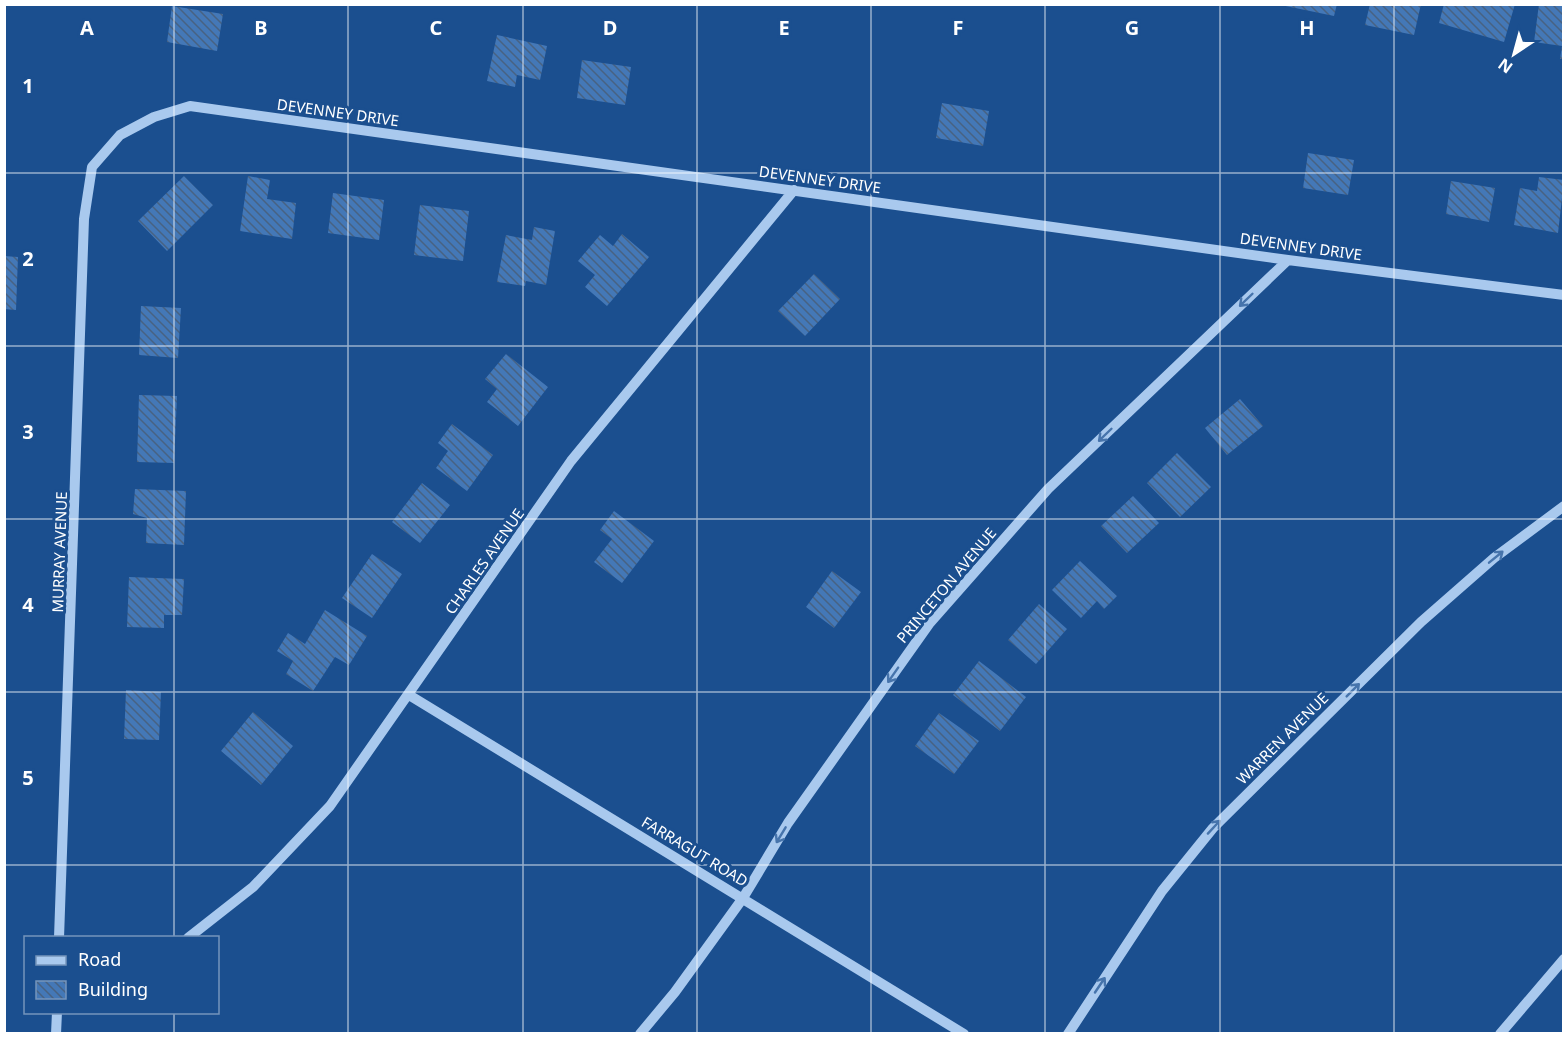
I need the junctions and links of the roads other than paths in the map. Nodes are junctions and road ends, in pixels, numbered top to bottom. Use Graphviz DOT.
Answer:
graph roads {
  1 [pos="92,167"];
  2 [pos="795,190"];
  3 [pos="1288,260"];
  4 [pos="1563,295"];
  5 [pos="1563,506"];
  6 [pos="409,695"];
  7 [pos="743,898"];
  8 [pos="59,936"];
  9 [pos="191,936"];
  10 [pos="1563,959"];
  11 [pos="57,1014"];
  12 [pos="56,1034"];
  13 [pos="640,1034"];
  14 [pos="964,1034"];
  15 [pos="1068,1034"];
  16 [pos="1500,1034"];
  1 -- 2 [label="street, DEVENNEY DRIVE"];
  1 -- 8 [label="street, MURRAY AVENUE"];
  2 -- 3 [label="street, DEVENNEY DRIVE"];
  2 -- 6 [label="street, CHARLES AVENUE"];
  3 -- 4 [label="street, DEVENNEY DRIVE"];
  3 -- 7 [label="street, PRINCETON AVENUE, one-way"];
  15 -- 5 [label="street, WARREN AVENUE, one-way"];
  6 -- 7 [label="street, FARRAGUT ROAD"];
  6 -- 9 [label="street, CHARLES AVENUE"];
  7 -- 13 [label="street, PRINCETON AVENUE"];
  7 -- 14 [label="street, FARRAGUT ROAD"];
  10 -- 16 [label="street"];
  11 -- 12 [label="street"];
}
